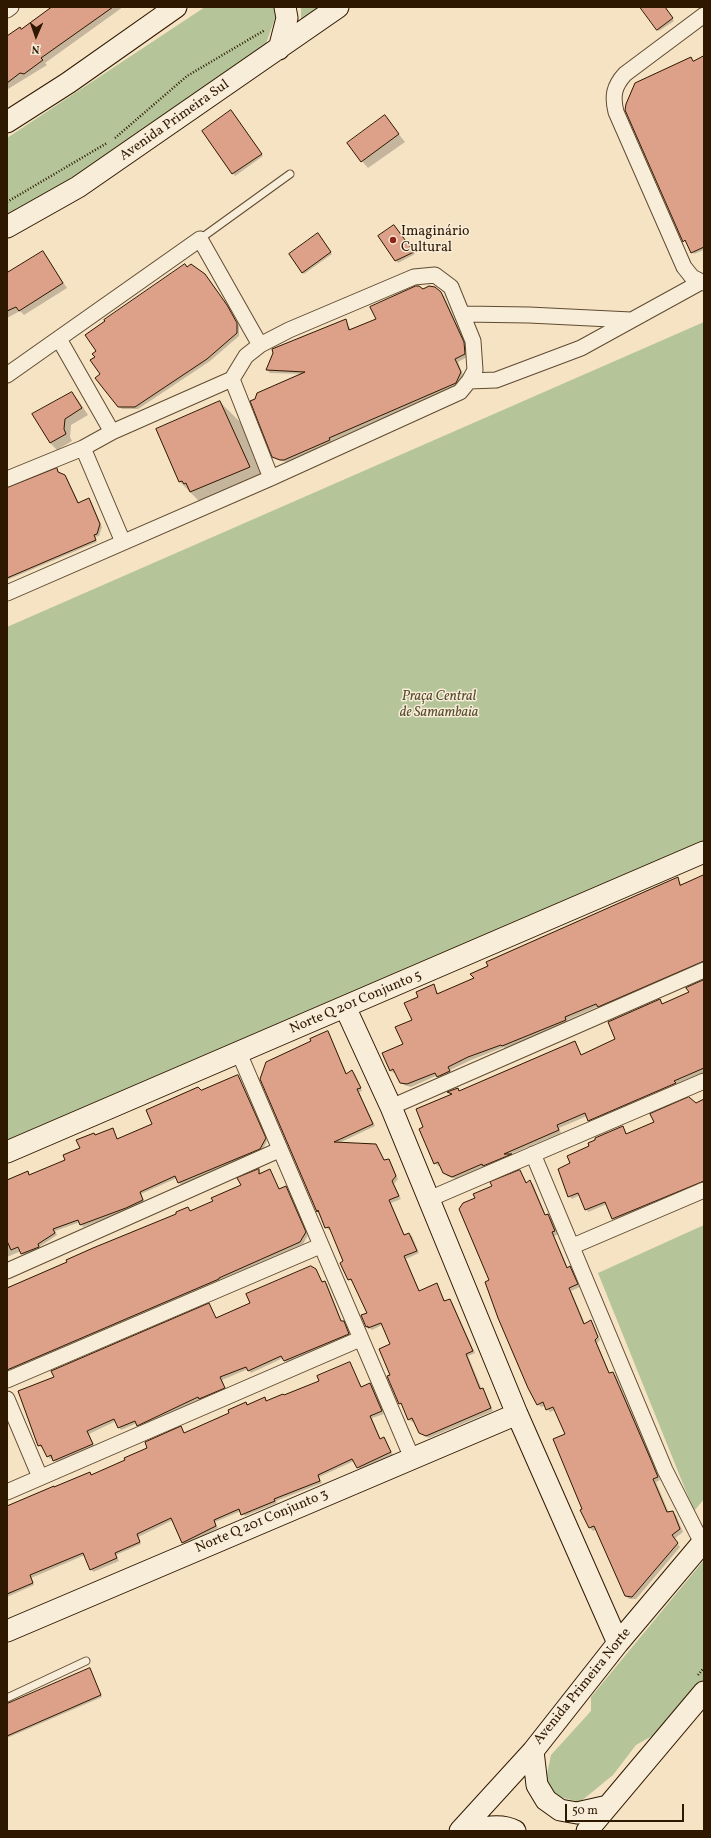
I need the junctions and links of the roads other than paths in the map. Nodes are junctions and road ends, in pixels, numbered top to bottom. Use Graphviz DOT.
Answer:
graph roads {
  1 [pos="11,7"];
  2 [pos="176,7"];
  3 [pos="338,7"];
  4 [pos="7,10"];
  5 [pos="286,12"];
  6 [pos="704,15"];
  7 [pos="279,49"];
  8 [pos="7,122"];
  9 [pos="290,174"];
  10 [pos="7,227"];
  11 [pos="200,239"];
  12 [pos="703,283"];
  13 [pos="463,314"];
  14 [pos="632,320"];
  15 [pos="59,339"];
  16 [pos="260,345"];
  17 [pos="7,375"];
  18 [pos="232,379"];
  19 [pos="469,381"];
  20 [pos="112,432"];
  21 [pos="83,448"];
  22 [pos="271,478"];
  23 [pos="7,479"];
  24 [pos="123,542"];
  25 [pos="7,593"];
  26 [pos="704,852"];
  27 [pos="703,974"];
  28 [pos="345,1007"];
  29 [pos="238,1053"];
  30 [pos="704,1081"];
  31 [pos="391,1107"];
  32 [pos="279,1150"];
  33 [pos="7,1152"];
  34 [pos="534,1154"];
  35 [pos="704,1190"];
  36 [pos="429,1199"];
  37 [pos="320,1246"];
  38 [pos="573,1246"];
  39 [pos="7,1271"];
  40 [pos="360,1339"];
  41 [pos="7,1380"];
  42 [pos="7,1399"];
  43 [pos="517,1414"];
  44 [pos="412,1458"];
  45 [pos="40,1477"];
  46 [pos="7,1492"];
  47 [pos="703,1542"];
  48 [pos="7,1631"];
  49 [pos="618,1644"];
  50 [pos="86,1661"];
  51 [pos="704,1692"];
  52 [pos="7,1698"];
  53 [pos="533,1750"];
  54 [pos="608,1806"];
  55 [pos="460,1831"];
  56 [pos="472,1831"];
  57 [pos="516,1831"];
  58 [pos="587,1831"];
  1 -- 4 [label="street"];
  2 -- 8 [label="street"];
  3 -- 7 [label="street, Avenida Primeira Sul"];
  5 -- 7 [label="street"];
  6 -- 12 [label="street"];
  7 -- 10 [label="street, Avenida Primeira Sul"];
  9 -- 11 [label="lane"];
  11 -- 15 [label="street"];
  11 -- 16 [label="street"];
  12 -- 14 [label="street"];
  13 -- 14 [label="street"];
  13 -- 16 [label="street"];
  13 -- 19 [label="street"];
  14 -- 19 [label="street"];
  15 -- 17 [label="street"];
  15 -- 20 [label="street"];
  16 -- 18 [label="street"];
  18 -- 20 [label="street"];
  18 -- 22 [label="street"];
  19 -- 22 [label="street"];
  20 -- 21 [label="street"];
  21 -- 23 [label="street"];
  21 -- 24 [label="street"];
  22 -- 24 [label="street"];
  24 -- 25 [label="street"];
  26 -- 28 [label="street, Norte Q 201 Conjunto 5"];
  27 -- 31 [label="street"];
  28 -- 29 [label="street, Norte Q 201 Conjunto 5"];
  28 -- 31 [label="street"];
  29 -- 32 [label="street"];
  29 -- 33 [label="street, Norte Q 201 Conjunto 5"];
  30 -- 34 [label="street"];
  31 -- 36 [label="street"];
  32 -- 37 [label="street"];
  32 -- 39 [label="street"];
  34 -- 36 [label="street"];
  34 -- 38 [label="street"];
  35 -- 38 [label="street"];
  36 -- 43 [label="street"];
  37 -- 40 [label="street"];
  37 -- 41 [label="street"];
  38 -- 47 [label="street"];
  40 -- 44 [label="street"];
  40 -- 45 [label="street"];
  42 -- 45 [label="street"];
  43 -- 44 [label="street, Norte Q 201 Conjunto 3"];
  43 -- 49 [label="street"];
  44 -- 48 [label="street, Norte Q 201 Conjunto 3"];
  45 -- 46 [label="street"];
  47 -- 49 [label="street, Avenida Primeira Norte"];
  49 -- 53 [label="street, Avenida Primeira Norte"];
  50 -- 52 [label="lane"];
  51 -- 54 [label="street"];
  53 -- 54 [label="street"];
  53 -- 55 [label="street, Avenida Primeira Norte"];
  54 -- 58 [label="street"];
  56 -- 57 [label="street"];
}
